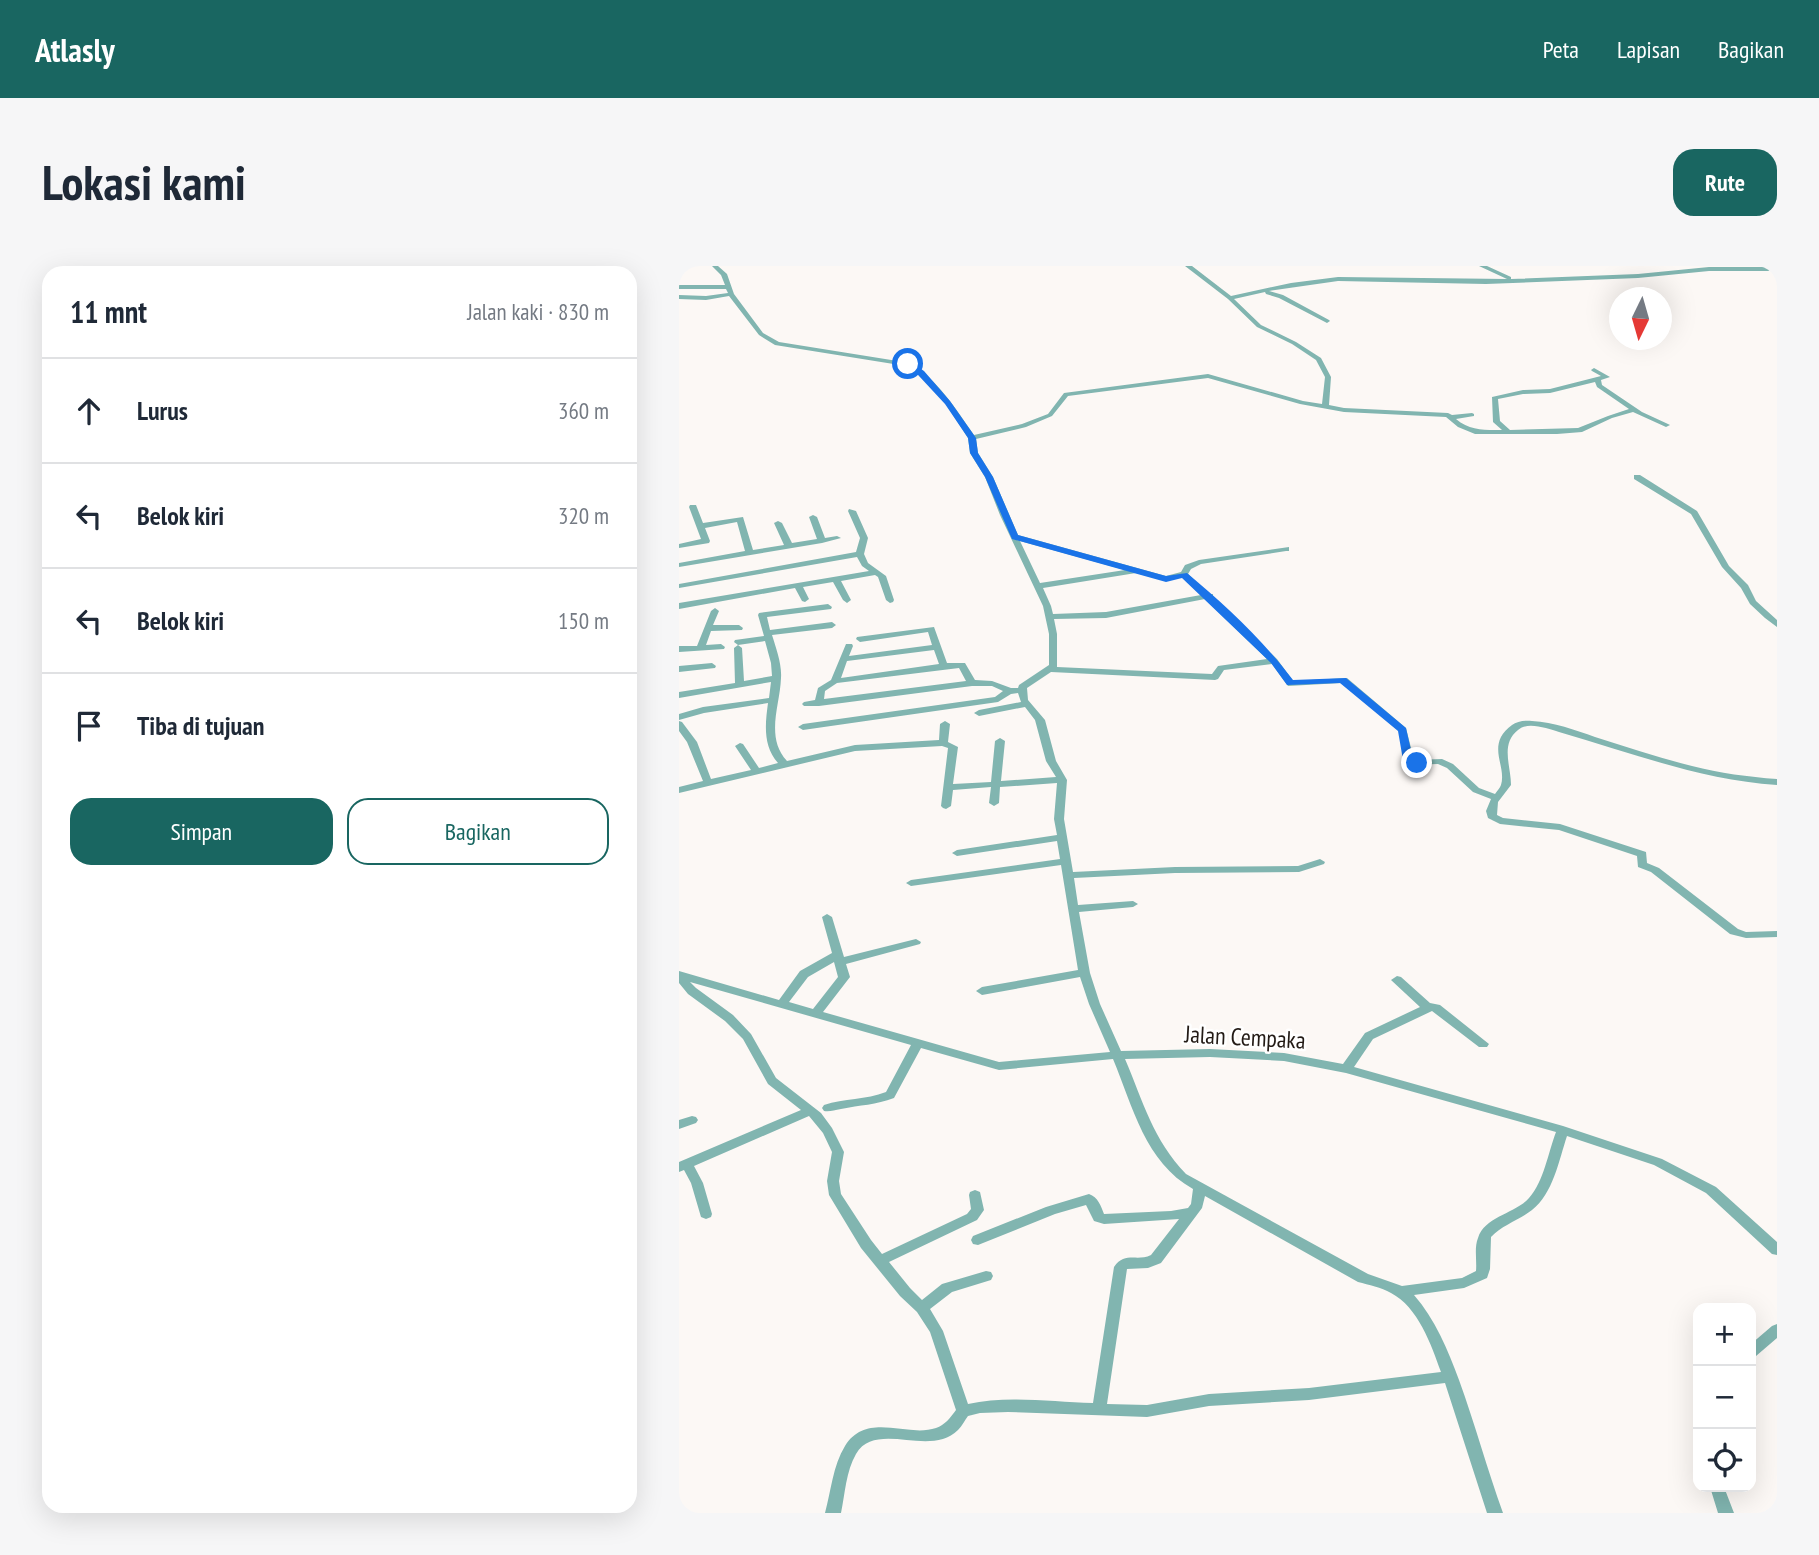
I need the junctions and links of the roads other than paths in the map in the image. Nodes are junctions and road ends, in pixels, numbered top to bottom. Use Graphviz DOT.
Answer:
graph roads {
  1 [pos="715,266"];
  2 [pos="1188,266"];
  3 [pos="1363,266"];
  4 [pos="1482,266"];
  5 [pos="1591,267"];
  6 [pos="1777,269"];
  7 [pos="1600,277"];
  8 [pos="1366,278"];
  9 [pos="1515,281"];
  10 [pos="679,287"];
  11 [pos="730,291"];
  12 [pos="1255,293"];
  13 [pos="679,297"];
  14 [pos="1230,298"];
  15 [pos="1327,321"];
  16 [pos="1594,370"];
  17 [pos="1598,381"];
  18 [pos="1325,406"];
  19 [pos="1634,410"];
  20 [pos="1472,415"];
  21 [pos="1451,417"];
  22 [pos="1666,425"];
  23 [pos="1507,430"];
  24 [pos="972,438"];
  25 [pos="1637,477"];
  26 [pos="693,507"];
  27 [pos="852,511"];
  28 [pos="813,517"];
  29 [pos="778,523"];
  30 [pos="700,526"];
  31 [pos="1015,537"];
  32 [pos="837,538"];
  33 [pos="822,541"];
  34 [pos="679,546"];
  35 [pos="789,546"];
  36 [pos="1286,549"];
  37 [pos="750,552"];
  38 [pos="859,554"];
  39 [pos="679,565"];
  40 [pos="1138,571"];
  41 [pos="876,572"];
  42 [pos="1184,575"];
  43 [pos="836,579"];
  44 [pos="798,586"];
  45 [pos="1039,586"];
  46 [pos="679,587"];
  47 [pos="762,592"];
  48 [pos="1210,596"];
  49 [pos="805,599"];
  50 [pos="847,600"];
  51 [pos="890,600"];
  52 [pos="764,605"];
  53 [pos="682,606"];
  54 [pos="828,607"];
  55 [pos="715,611"];
  56 [pos="1049,617"];
  57 [pos="1777,624"];
  58 [pos="832,625"];
  59 [pos="708,628"];
  60 [pos="739,628"];
  61 [pos="766,636"];
  62 [pos="860,639"];
  63 [pos="721,646"];
  64 [pos="849,646"];
  65 [pos="937,647"];
  66 [pos="700,648"];
  67 [pos="679,649"];
  68 [pos="845,659"];
  69 [pos="1274,661"];
  70 [pos="712,666"];
  71 [pos="944,666"];
  72 [pos="1051,668"];
  73 [pos="679,669"];
  74 [pos="777,678"];
  75 [pos="835,681"];
  76 [pos="972,682"];
  77 [pos="740,683"];
  78 [pos="1022,690"];
  79 [pos="1009,691"];
  80 [pos="679,695"];
  81 [pos="772,700"];
  82 [pos="819,703"];
  83 [pos="807,704"];
  84 [pos="1027,704"];
  85 [pos="978,712"];
  86 [pos="679,717"];
  87 [pos="679,724"];
  88 [pos="945,724"];
  89 [pos="803,727"];
  90 [pos="1000,741"];
  91 [pos="943,743"];
  92 [pos="740,746"];
  93 [pos="785,765"];
  94 [pos="756,771"];
  95 [pos="1062,780"];
  96 [pos="1777,782"];
  97 [pos="708,783"];
  98 [pos="996,784"];
  99 [pos="950,787"];
  100 [pos="679,790"];
  101 [pos="1495,797"];
  102 [pos="994,803"];
  103 [pos="946,806"];
  104 [pos="1062,837"];
  105 [pos="957,853"];
  106 [pos="1065,860"];
  107 [pos="1320,862"];
  108 [pos="1068,875"];
  109 [pos="911,883"];
  110 [pos="1133,904"];
  111 [pos="1074,909"];
  112 [pos="827,917"];
  113 [pos="1777,934"];
  114 [pos="916,942"];
  115 [pos="838,959"];
  116 [pos="1084,973"];
  117 [pos="679,975"];
  118 [pos="1397,981"];
  119 [pos="982,991"];
  120 [pos="781,1005"];
  121 [pos="1428,1008"];
  122 [pos="815,1015"];
  123 [pos="917,1044"];
  124 [pos="1483,1044"];
  125 [pos="1118,1055"];
  126 [pos="1346,1069"];
  127 [pos="828,1108"];
  128 [pos="810,1111"];
  129 [pos="692,1120"];
  130 [pos="679,1125"];
  131 [pos="1563,1130"];
  132 [pos="683,1165"];
  133 [pos="1200,1187"];
  134 [pos="975,1195"];
  135 [pos="1190,1212"];
  136 [pos="706,1214"];
  137 [pos="978,1240"];
  138 [pos="1777,1250"];
  139 [pos="879,1261"];
  140 [pos="986,1276"];
  141 [pos="1400,1292"];
  142 [pos="922,1308"];
  143 [pos="1777,1330"];
  144 [pos="1756,1348"];
  145 [pos="1449,1377"];
  146 [pos="1100,1409"];
  147 [pos="964,1411"];
  148 [pos="1719,1492"];
  149 [pos="833,1513"];
  150 [pos="1495,1513"];
  151 [pos="1726,1513"];
  1 -- 11 [label="street"];
  2 -- 14 [label="street"];
  3 -- 8 [label="street"];
  4 -- 9 [label="street"];
  5 -- 7 [label="street"];
  6 -- 7 [label="street"];
  7 -- 9 [label="street"];
  8 -- 9 [label="street"];
  8 -- 12 [label="street"];
  10 -- 11 [label="street"];
  11 -- 13 [label="street"];
  11 -- 24 [label="street"];
  12 -- 14 [label="street"];
  12 -- 15 [label="street"];
  14 -- 18 [label="street"];
  16 -- 17 [label="street"];
  17 -- 19 [label="street"];
  17 -- 23 [label="street"];
  18 -- 21 [label="street"];
  18 -- 24 [label="street"];
  19 -- 22 [label="street"];
  19 -- 23 [label="street"];
  20 -- 21 [label="street"];
  21 -- 23 [label="street"];
  24 -- 31 [label="street"];
  25 -- 57 [label="street"];
  26 -- 30 [label="street"];
  27 -- 38 [label="street"];
  28 -- 33 [label="street"];
  29 -- 35 [label="street"];
  30 -- 34 [label="street"];
  30 -- 37 [label="street"];
  31 -- 40 [label="street"];
  31 -- 45 [label="street"];
  32 -- 33 [label="street"];
  33 -- 35 [label="street"];
  35 -- 37 [label="street"];
  36 -- 42 [label="street"];
  37 -- 39 [label="street"];
  38 -- 41 [label="street"];
  38 -- 46 [label="street"];
  40 -- 42 [label="street"];
  40 -- 45 [label="street"];
  41 -- 43 [label="street"];
  41 -- 51 [label="street"];
  42 -- 48 [label="street"];
  43 -- 44 [label="street"];
  43 -- 50 [label="street"];
  44 -- 47 [label="street"];
  44 -- 49 [label="street"];
  45 -- 56 [label="street"];
  46 -- 53 [label="street"];
  47 -- 52 [label="street"];
  47 -- 53 [label="street"];
  48 -- 56 [label="street"];
  48 -- 69 [label="street"];
  54 -- 61 [label="street"];
  55 -- 59 [label="street"];
  56 -- 72 [label="street"];
  58 -- 61 [label="street"];
  59 -- 60 [label="street"];
  59 -- 66 [label="street"];
  61 -- 74 [label="street"];
  61 -- 77 [label="street"];
  62 -- 65 [label="street"];
  63 -- 66 [label="street"];
  64 -- 68 [label="street"];
  65 -- 68 [label="street"];
  65 -- 71 [label="street"];
  66 -- 67 [label="street"];
  68 -- 75 [label="street"];
  69 -- 72 [label="street"];
  69 -- 101 [label="street"];
  70 -- 73 [label="street"];
  71 -- 75 [label="street"];
  71 -- 76 [label="street"];
  72 -- 78 [label="street"];
  74 -- 77 [label="street"];
  74 -- 81 [label="street"];
  75 -- 82 [label="street"];
  76 -- 79 [label="street"];
  76 -- 82 [label="street"];
  77 -- 80 [label="street"];
  78 -- 79 [label="street"];
  78 -- 84 [label="street"];
  79 -- 89 [label="street"];
  81 -- 86 [label="street"];
  81 -- 93 [label="street"];
  82 -- 83 [label="street"];
  84 -- 85 [label="street"];
  84 -- 95 [label="street"];
  87 -- 97 [label="street"];
  88 -- 91 [label="street"];
  90 -- 98 [label="street"];
  91 -- 93 [label="street"];
  91 -- 99 [label="street"];
  92 -- 94 [label="street"];
  93 -- 94 [label="street"];
  94 -- 97 [label="street"];
  95 -- 98 [label="street"];
  95 -- 104 [label="street"];
  96 -- 101 [label="street"];
  97 -- 100 [label="street"];
  98 -- 99 [label="street"];
  98 -- 102 [label="street"];
  99 -- 103 [label="street"];
  101 -- 113 [label="street"];
  104 -- 105 [label="street"];
  104 -- 106 [label="street"];
  106 -- 108 [label="street"];
  106 -- 109 [label="street"];
  107 -- 108 [label="street"];
  108 -- 111 [label="street"];
  110 -- 111 [label="street"];
  111 -- 116 [label="street"];
  112 -- 115 [label="street"];
  114 -- 115 [label="street"];
  115 -- 120 [label="street"];
  115 -- 122 [label="street"];
  116 -- 119 [label="street"];
  116 -- 125 [label="street"];
  117 -- 120 [label="street, Jalan Cempaka"];
  117 -- 128 [label="street"];
  118 -- 121 [label="street"];
  120 -- 122 [label="street, Jalan Cempaka"];
  121 -- 124 [label="street"];
  121 -- 126 [label="street"];
  122 -- 123 [label="street, Jalan Cempaka"];
  123 -- 125 [label="street, Jalan Cempaka"];
  123 -- 127 [label="street"];
  125 -- 126 [label="street, Jalan Cempaka"];
  125 -- 133 [label="street"];
  126 -- 131 [label="street, Jalan Cempaka"];
  128 -- 132 [label="street"];
  128 -- 139 [label="street"];
  129 -- 130 [label="street"];
  131 -- 138 [label="street, Jalan Cempaka"];
  131 -- 141 [label="street"];
  132 -- 136 [label="street"];
  133 -- 135 [label="street"];
  133 -- 141 [label="street"];
  134 -- 139 [label="street"];
  135 -- 137 [label="street"];
  135 -- 146 [label="street"];
  139 -- 142 [label="street"];
  140 -- 142 [label="street"];
  141 -- 145 [label="street"];
  142 -- 147 [label="street"];
  143 -- 144 [label="street"];
  145 -- 146 [label="street"];
  145 -- 150 [label="street"];
  146 -- 147 [label="street"];
  147 -- 149 [label="street"];
  148 -- 151 [label="street"];
}
